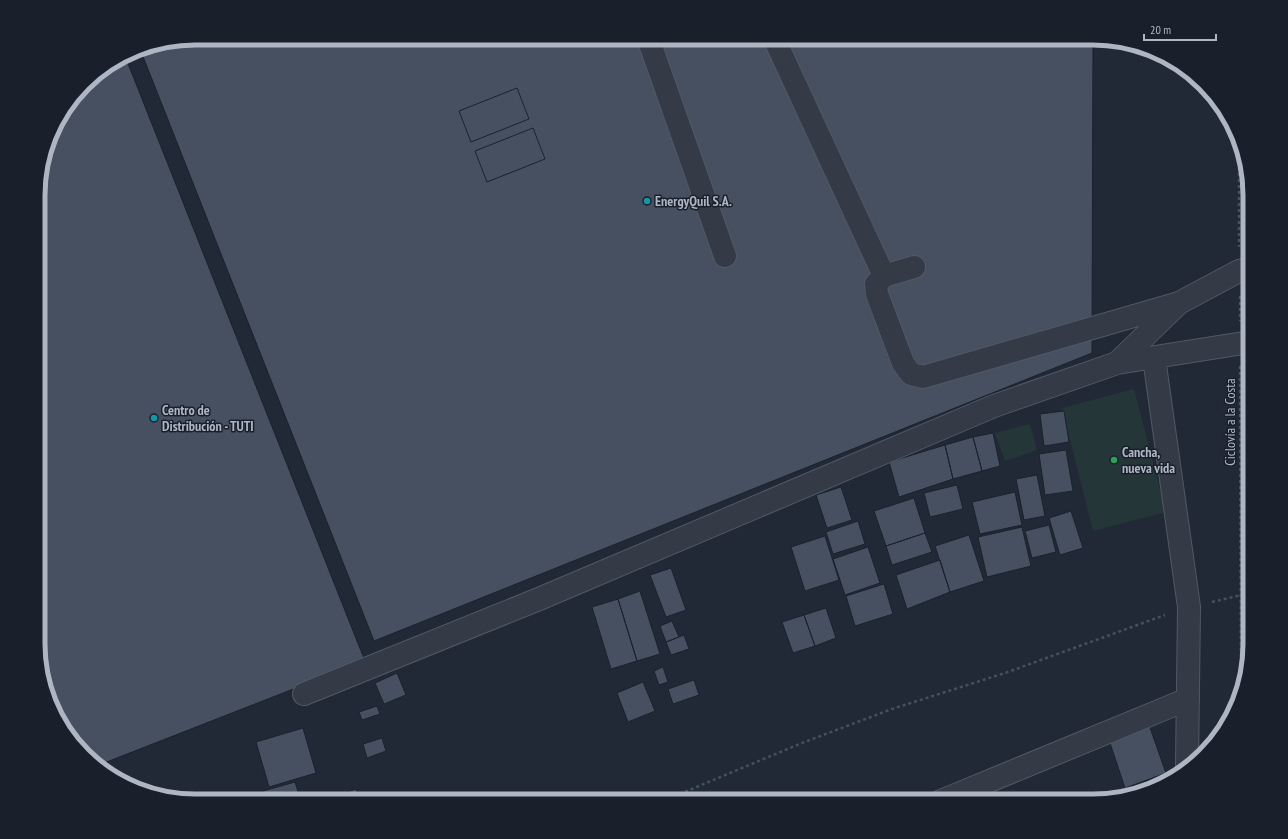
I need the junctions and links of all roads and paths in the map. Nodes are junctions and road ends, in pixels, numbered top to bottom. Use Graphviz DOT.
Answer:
graph roads {
  1 [pos="650,45"];
  2 [pos="777,45"];
  3 [pos="1240,164"];
  4 [pos="1243,246"];
  5 [pos="725,256"];
  6 [pos="914,267"];
  7 [pos="1243,271"];
  8 [pos="884,276"];
  9 [pos="1179,303"];
  10 [pos="1243,343"];
  11 [pos="1154,358"];
  12 [pos="1117,363"];
  13 [pos="1243,444"];
  14 [pos="1243,594"];
  15 [pos="1240,595"];
  16 [pos="1189,607"];
  17 [pos="1241,670"];
  18 [pos="304,694"];
  19 [pos="1188,699"];
  20 [pos="1187,761"];
  21 [pos="680,794"];
  22 [pos="958,794"];
  1 -- 5 [label="street"];
  2 -- 8 [label="street"];
  3 -- 4 [label="path, Ciclovía a la Costa"];
  6 -- 8 [label="street"];
  7 -- 9 [label="street"];
  8 -- 9 [label="street"];
  9 -- 12 [label="street"];
  10 -- 11 [label="street"];
  11 -- 12 [label="street"];
  11 -- 16 [label="street"];
  12 -- 18 [label="street"];
  13 -- 15 [label="path, Ciclovía a la Costa"];
  14 -- 15 [label="path"];
  15 -- 16 [label="path"];
  15 -- 17 [label="path, Ciclovía a la Costa"];
  16 -- 19 [label="street"];
  16 -- 21 [label="path"];
  19 -- 20 [label="street"];
  19 -- 22 [label="street"];
}
